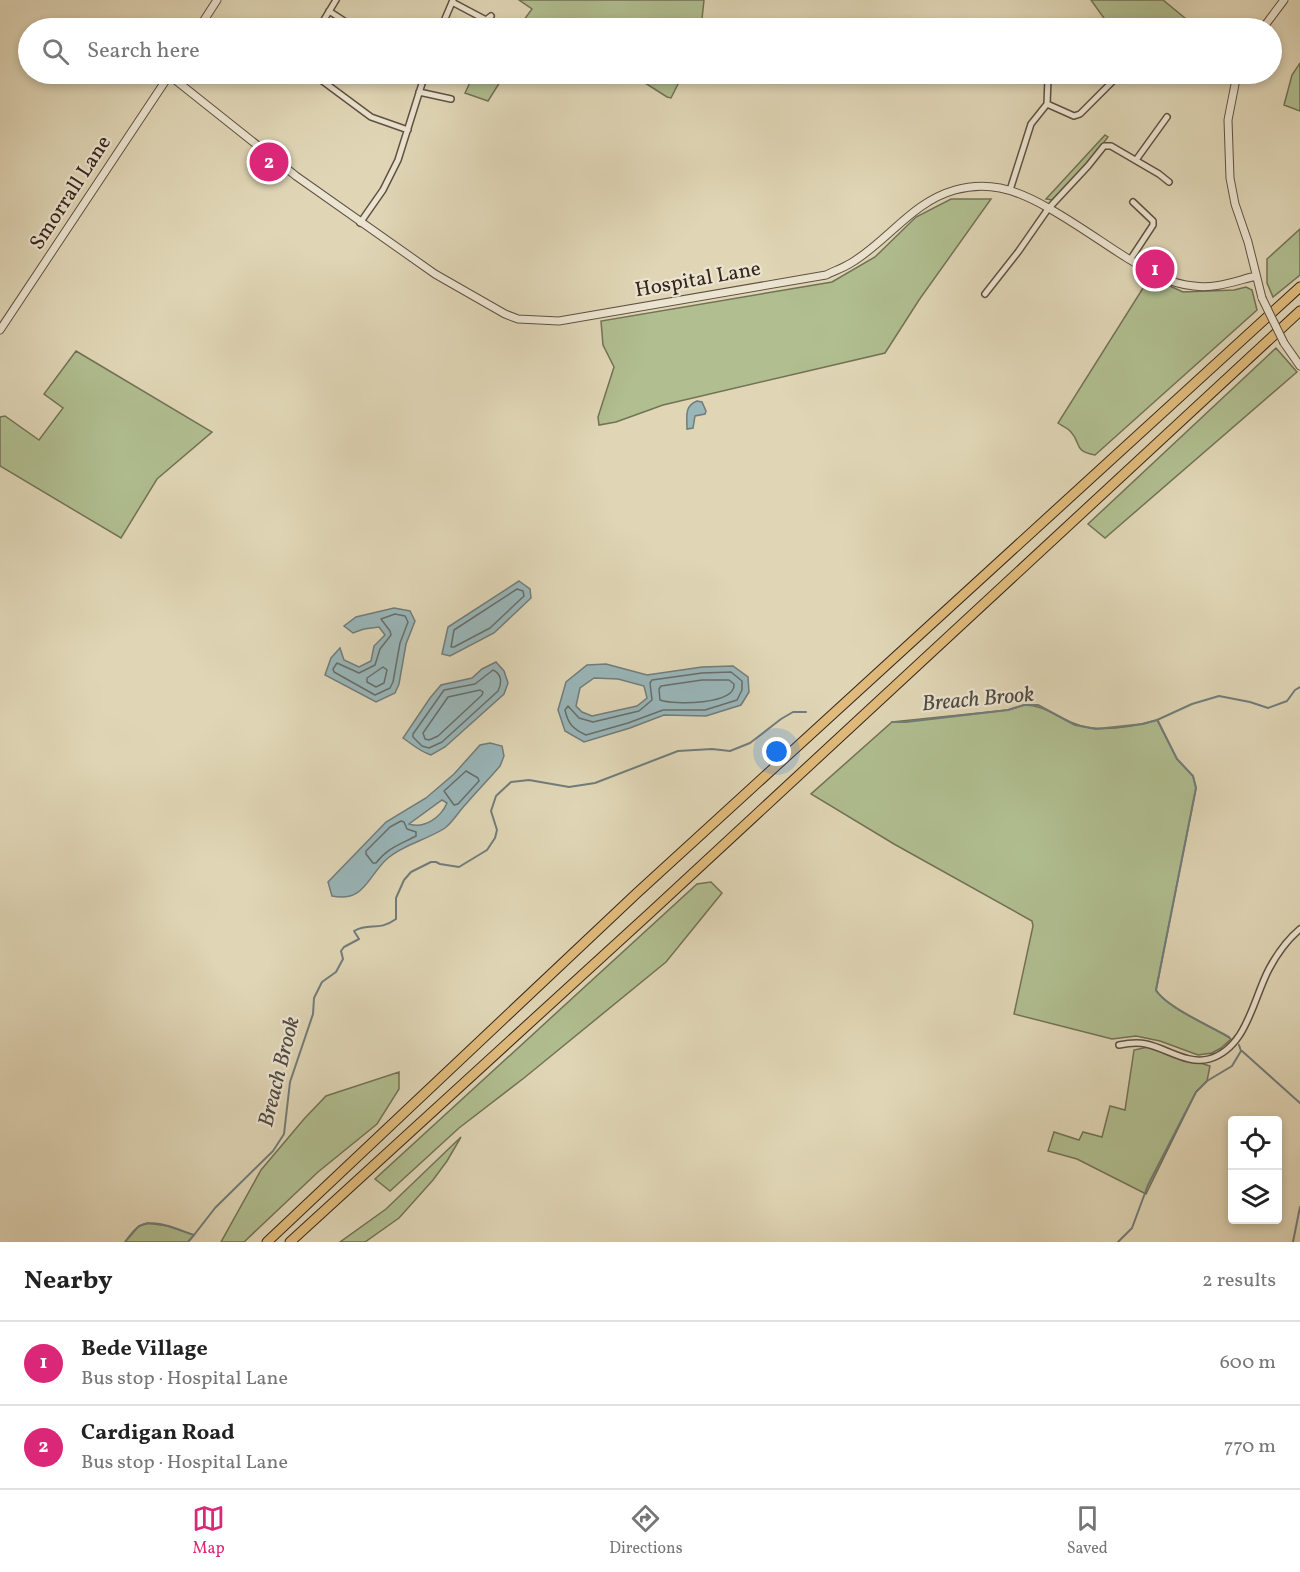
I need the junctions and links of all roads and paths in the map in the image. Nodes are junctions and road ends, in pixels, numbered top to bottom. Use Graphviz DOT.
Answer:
graph roads {
  1 [pos="217,0"];
  2 [pos="336,0"];
  3 [pos="1284,0"];
  4 [pos="453,1"];
  5 [pos="329,12"];
  6 [pos="205,18"];
  7 [pos="325,18"];
  8 [pos="339,18"];
  9 [pos="445,18"];
  10 [pos="482,18"];
  11 [pos="1270,18"];
  12 [pos="162,84"];
  13 [pos="181,84"];
  14 [pos="326,84"];
  15 [pos="422,84"];
  16 [pos="1048,84"];
  17 [pos="1110,84"];
  18 [pos="1234,84"];
  19 [pos="419,92"];
  20 [pos="451,99"];
  21 [pos="1047,104"];
  22 [pos="1167,117"];
  23 [pos="408,130"];
  24 [pos="1136,160"];
  25 [pos="1168,182"];
  26 [pos="1010,190"];
  27 [pos="1133,202"];
  28 [pos="1048,209"];
  29 [pos="360,223"];
  30 [pos="1130,260"];
  31 [pos="1256,276"];
  32 [pos="1300,287"];
  33 [pos="985,294"];
  34 [pos="1300,311"];
  35 [pos="0,330"];
  36 [pos="1299,365"];
  37 [pos="1300,929"];
  38 [pos="1119,1045"];
  39 [pos="267,1242"];
  40 [pos="290,1242"];
  1 -- 6 [label="street"];
  2 -- 5 [label="street"];
  3 -- 11 [label="street"];
  4 -- 9 [label="street"];
  4 -- 10 [label="street"];
  5 -- 7 [label="street"];
  5 -- 8 [label="street"];
  12 -- 35 [label="street, Smorrall Lane"];
  13 -- 29 [label="street, Hospital Lane"];
  14 -- 23 [label="street"];
  15 -- 19 [label="street"];
  16 -- 21 [label="street"];
  17 -- 21 [label="street"];
  18 -- 31 [label="street"];
  19 -- 20 [label="street"];
  19 -- 23 [label="street"];
  21 -- 26 [label="street"];
  22 -- 24 [label="street"];
  23 -- 29 [label="street"];
  24 -- 25 [label="street"];
  24 -- 28 [label="street"];
  26 -- 28 [label="street, Hospital Lane"];
  26 -- 29 [label="street, Hospital Lane"];
  27 -- 30 [label="street"];
  28 -- 30 [label="street, Hospital Lane"];
  28 -- 33 [label="street"];
  30 -- 31 [label="street, Hospital Lane"];
  31 -- 36 [label="street, bridge"];
  32 -- 39 [label="highway"];
  34 -- 40 [label="highway"];
  37 -- 38 [label="street"];
}
